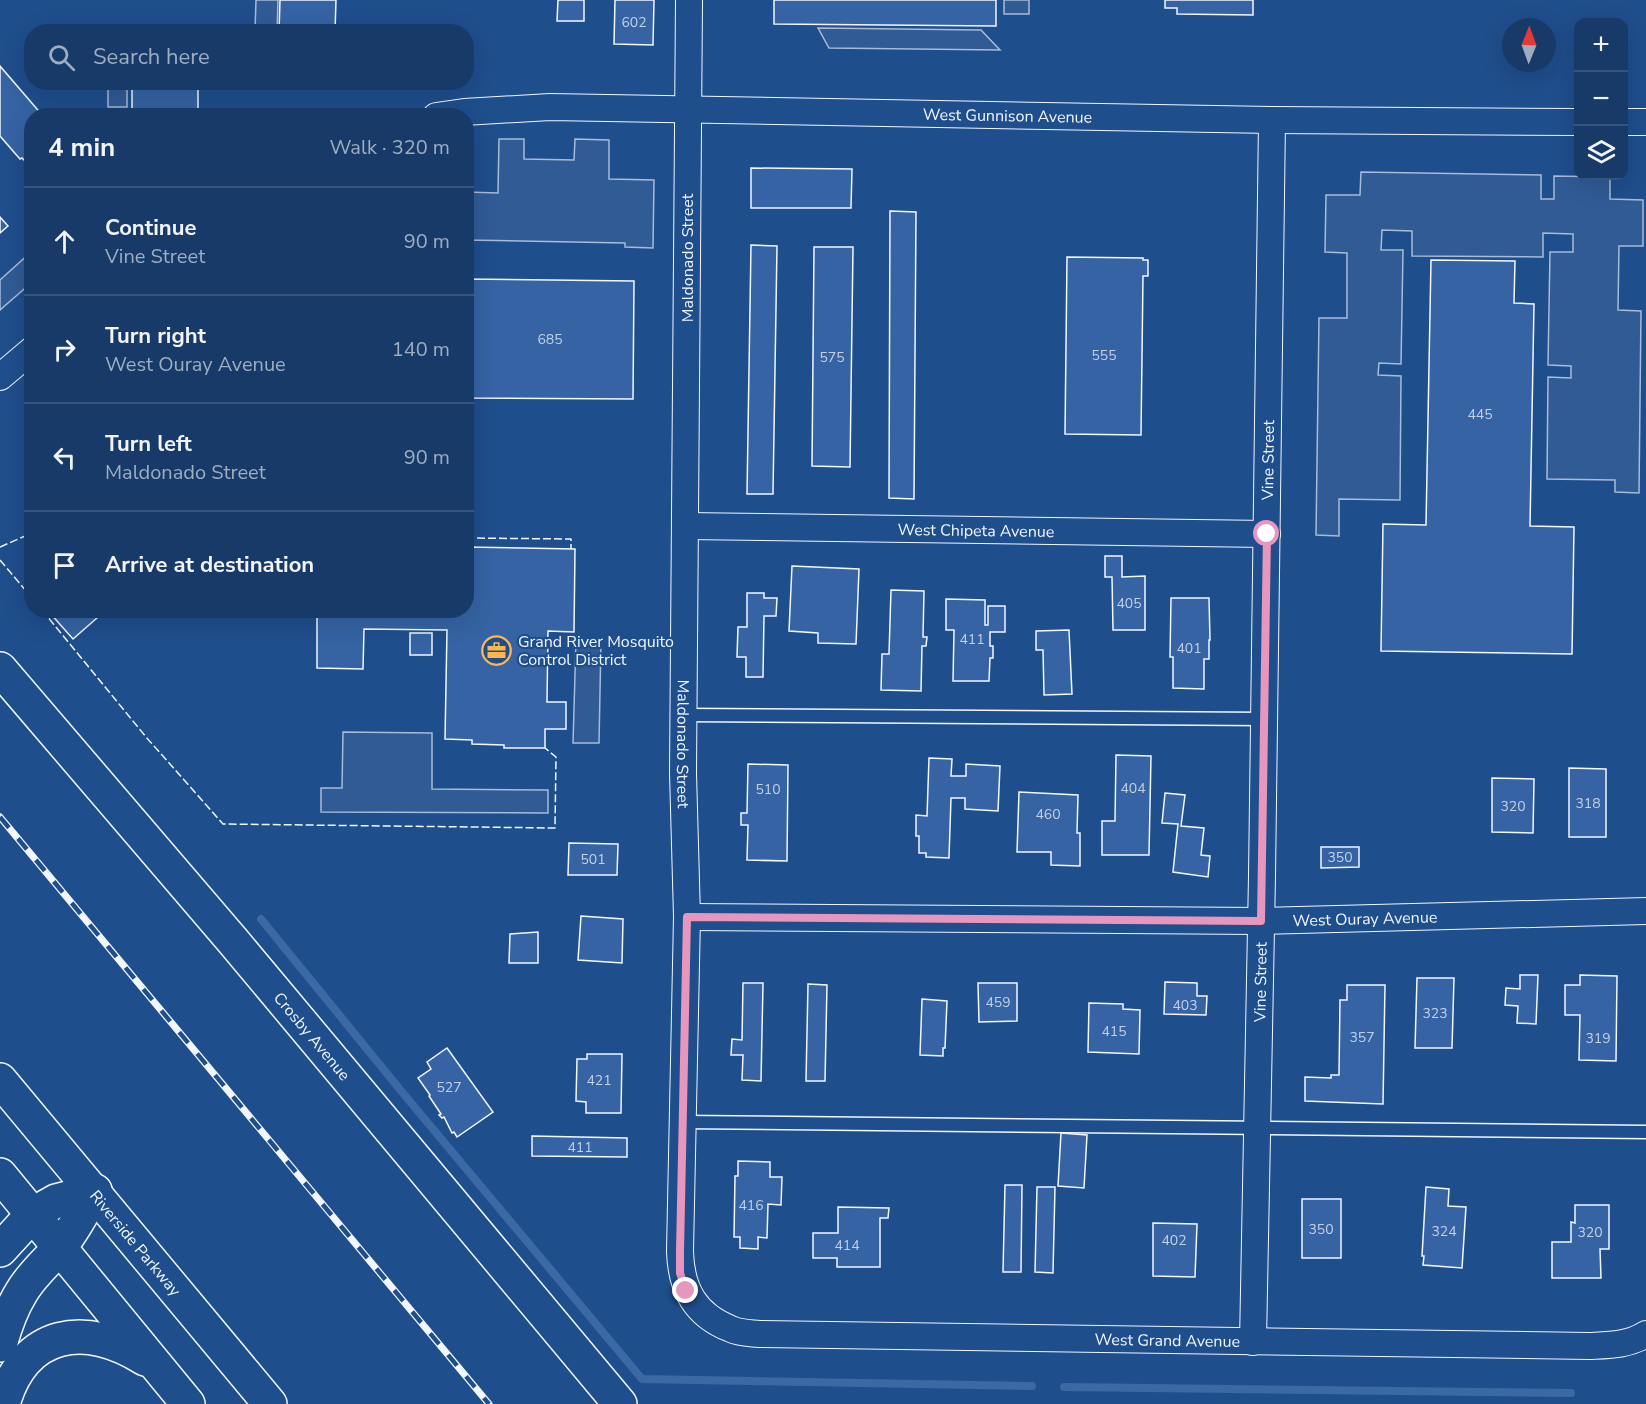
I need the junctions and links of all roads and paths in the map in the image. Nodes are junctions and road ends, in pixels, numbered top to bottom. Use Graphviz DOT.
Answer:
graph roads {
  1 [pos="690,0"];
  2 [pos="688,109"];
  3 [pos="474,111"];
  4 [pos="1272,120"];
  5 [pos="1574,122"];
  6 [pos="1628,122"];
  7 [pos="1646,122"];
  8 [pos="24,356"];
  9 [pos="0,376"];
  10 [pos="685,526"];
  11 [pos="1267,534"];
  12 [pos="0,669"];
  13 [pos="683,715"];
  14 [pos="1264,719"];
  15 [pos="1646,911"];
  16 [pos="687,917"];
  17 [pos="1261,921"];
  18 [pos="0,1080"];
  19 [pos="682,1122"];
  20 [pos="1258,1128"];
  21 [pos="1646,1132"];
  22 [pos="0,1175"];
  23 [pos="94,1191"];
  24 [pos="33,1214"];
  25 [pos="59,1247"];
  26 [pos="0,1250"];
  27 [pos="696,1304"];
  28 [pos="1646,1334"];
  29 [pos="1253,1342"];
  30 [pos="0,1345"];
  31 [pos="158,1367"];
  32 [pos="3,1404"];
  33 [pos="188,1404"];
  34 [pos="270,1404"];
  35 [pos="620,1404"];
  1 -- 2 [label="street, Maldonado Street"];
  2 -- 3 [label="street, West Gunnison Avenue"];
  2 -- 4 [label="street, West Gunnison Avenue"];
  2 -- 10 [label="street, Maldonado Street"];
  4 -- 5 [label="street, West Gunnison Avenue"];
  4 -- 11 [label="street, Vine Street"];
  6 -- 7 [label="street"];
  8 -- 9 [label="street"];
  10 -- 11 [label="street, West Chipeta Avenue"];
  10 -- 13 [label="street, Maldonado Street"];
  11 -- 14 [label="street, Vine Street"];
  12 -- 35 [label="street, Crosby Avenue"];
  13 -- 14 [label="lane"];
  13 -- 16 [label="street, Maldonado Street"];
  14 -- 17 [label="street, Vine Street"];
  15 -- 17 [label="street, West Ouray Avenue"];
  16 -- 17 [label="street, West Ouray Avenue"];
  16 -- 19 [label="street, Maldonado Street"];
  17 -- 20 [label="street, Vine Street"];
  18 -- 23 [label="street, Riverside Parkway"];
  19 -- 20 [label="lane"];
  19 -- 27 [label="street, Maldonado Street"];
  20 -- 21 [label="lane"];
  20 -- 29 [label="street, Vine Street"];
  22 -- 24 [label="street"];
  23 -- 24 [label="street"];
  23 -- 25 [label="street"];
  23 -- 34 [label="street, Riverside Parkway"];
  24 -- 25 [label="street"];
  24 -- 26 [label="street"];
  25 -- 30 [label="street"];
  25 -- 31 [label="street"];
  27 -- 29 [label="street, West Grand Avenue"];
  28 -- 29 [label="street, West Grand Avenue"];
  31 -- 32 [label="street"];
  31 -- 33 [label="street"];
}
